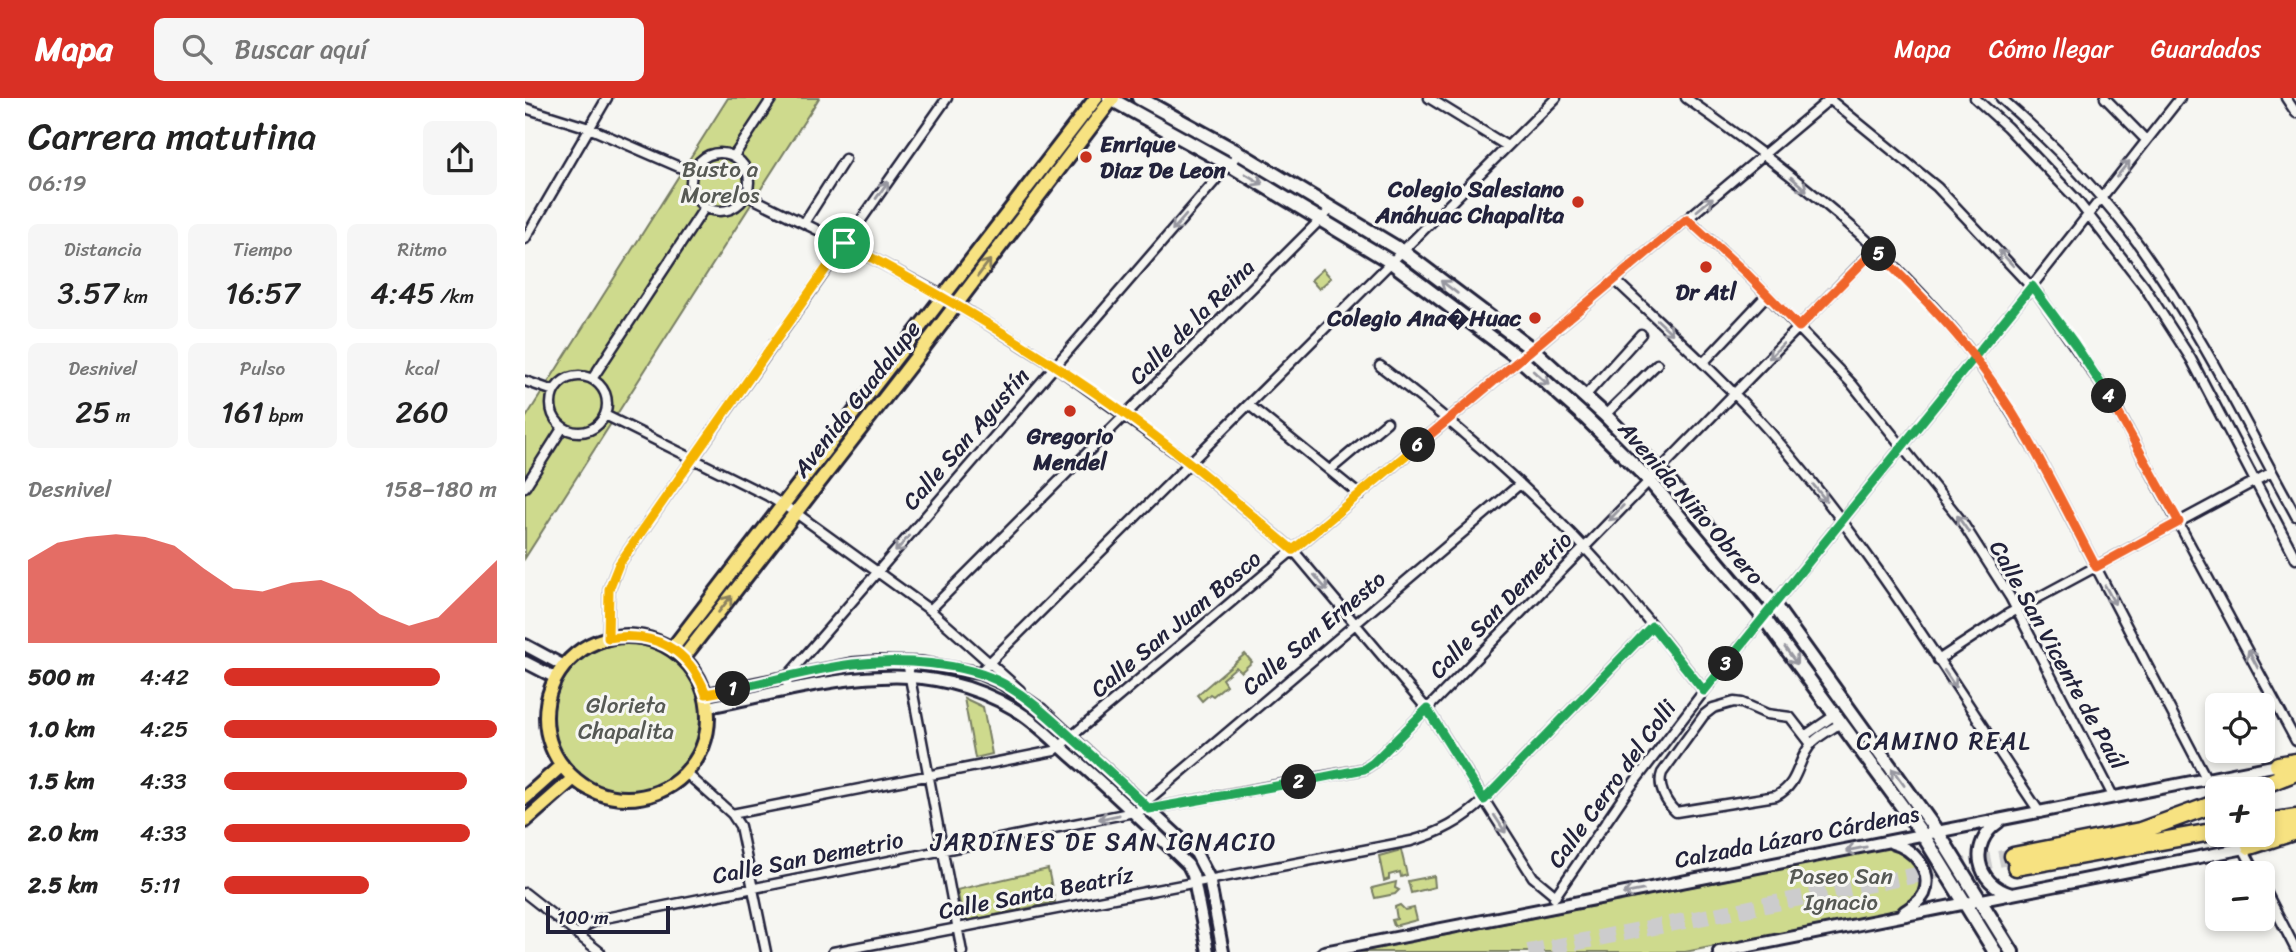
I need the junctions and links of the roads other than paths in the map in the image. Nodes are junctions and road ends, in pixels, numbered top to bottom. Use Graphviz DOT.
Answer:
graph roads {
  1 [pos="607,98"];
  2 [pos="772,98"];
  3 [pos="947,98"];
  4 [pos="1096,98"];
  5 [pos="1111,98"];
  6 [pos="1139,98"];
  7 [pos="1429,98"];
  8 [pos="1556,98"];
  9 [pos="1686,98"];
  10 [pos="1830,98"];
  11 [pos="1975,98"];
  12 [pos="2001,98"];
  13 [pos="2105,98"];
  14 [pos="2180,98"];
  15 [pos="2286,98"];
  16 [pos="525,108"];
  17 [pos="2296,113"];
  18 [pos="589,128"];
  19 [pos="2146,140"];
  20 [pos="1507,146"];
  21 [pos="1239,153"];
  22 [pos="1765,154"];
  23 [pos="734,156"];
  24 [pos="845,159"];
  25 [pos="1230,164"];
  26 [pos="693,173"];
  27 [pos="746,195"];
  28 [pos="2100,197"];
  29 [pos="705,207"];
  30 [pos="1332,208"];
  31 [pos="2087,214"];
  32 [pos="1687,219"];
  33 [pos="1321,220"];
  34 [pos="804,223"];
  35 [pos="525,239"];
  36 [pos="844,243"];
  37 [pos="1875,250"];
  38 [pos="1402,251"];
  39 [pos="1391,262"];
  40 [pos="1615,280"];
  41 [pos="2032,286"];
  42 [pos="1767,295"];
  43 [pos="943,296"];
  44 [pos="957,304"];
  45 [pos="1799,327"];
  46 [pos="1641,334"];
  47 [pos="1532,349"];
  48 [pos="1974,357"];
  49 [pos="1520,359"];
  50 [pos="1703,363"];
  51 [pos="1657,364"];
  52 [pos="1055,366"];
  53 [pos="1380,366"];
  54 [pos="592,379"];
  55 [pos="525,381"];
  56 [pos="554,391"];
  57 [pos="1735,393"];
  58 [pos="1585,396"];
  59 [pos="1249,405"];
  60 [pos="605,415"];
  61 [pos="1605,415"];
  62 [pos="1125,416"];
  63 [pos="1448,419"];
  64 [pos="1387,422"];
  65 [pos="563,428"];
  66 [pos="1902,445"];
  67 [pos="692,458"];
  68 [pos="1191,463"];
  69 [pos="1330,470"];
  70 [pos="1659,470"];
  71 [pos="2272,472"];
  72 [pos="1649,480"];
  73 [pos="2255,482"];
  74 [pos="1520,484"];
  75 [pos="525,488"];
  76 [pos="1360,495"];
  77 [pos="781,504"];
  78 [pos="796,513"];
  79 [pos="2296,516"];
  80 [pos="1842,520"];
  81 [pos="2179,522"];
  82 [pos="1584,547"];
  83 [pos="1293,550"];
  84 [pos="2296,559"];
  85 [pos="2096,567"];
  86 [pos="878,571"];
  87 [pos="1774,605"];
  88 [pos="2017,609"];
  89 [pos="930,610"];
  90 [pos="1764,618"];
  91 [pos="1355,624"];
  92 [pos="1652,626"];
  93 [pos="608,638"];
  94 [pos="525,645"];
  95 [pos="672,649"];
  96 [pos="683,658"];
  97 [pos="1938,660"];
  98 [pos="525,662"];
  99 [pos="907,662"];
  100 [pos="990,662"];
  101 [pos="564,666"];
  102 [pos="979,673"];
  103 [pos="909,677"];
  104 [pos="556,678"];
  105 [pos="786,678"];
  106 [pos="789,691"];
  107 [pos="1704,691"];
  108 [pos="707,700"];
  109 [pos="1040,709"];
  110 [pos="1427,709"];
  111 [pos="1838,719"];
  112 [pos="1806,735"];
  113 [pos="1071,737"];
  114 [pos="2296,741"];
  115 [pos="1811,744"];
  116 [pos="1060,746"];
  117 [pos="2296,761"];
  118 [pos="562,765"];
  119 [pos="2278,765"];
  120 [pos="2296,772"];
  121 [pos="686,773"];
  122 [pos="928,775"];
  123 [pos="2205,777"];
  124 [pos="2221,777"];
  125 [pos="574,778"];
  126 [pos="2205,780"];
  127 [pos="2275,780"];
  128 [pos="528,791"];
  129 [pos="2114,798"];
  130 [pos="1484,800"];
  131 [pos="1146,806"];
  132 [pos="2205,807"];
  133 [pos="1133,812"];
  134 [pos="2040,813"];
  135 [pos="732,814"];
  136 [pos="2296,818"];
  137 [pos="2001,820"];
  138 [pos="525,821"];
  139 [pos="2275,822"];
  140 [pos="2296,831"];
  141 [pos="1938,833"];
  142 [pos="2205,833"];
  143 [pos="1923,835"];
  144 [pos="2275,838"];
  145 [pos="2296,839"];
  146 [pos="1888,842"];
  147 [pos="2275,842"];
  148 [pos="2247,847"];
  149 [pos="943,851"];
  150 [pos="2252,861"];
  151 [pos="1209,878"];
  152 [pos="1194,881"];
  153 [pos="754,889"];
  154 [pos="525,893"];
  155 [pos="2012,894"];
  156 [pos="1556,896"];
  157 [pos="1981,900"];
  158 [pos="1966,903"];
  159 [pos="1546,909"];
  160 [pos="2275,909"];
  161 [pos="1899,916"];
  162 [pos="958,928"];
  163 [pos="579,934"];
  164 [pos="2296,950"];
  165 [pos="600,952"];
  166 [pos="766,952"];
  167 [pos="833,952"];
  168 [pos="962,952"];
  169 [pos="1208,952"];
  170 [pos="1223,952"];
  171 [pos="1324,952"];
  172 [pos="1719,952"];
  173 [pos="1995,952"];
  174 [pos="2012,952"];
  1 -- 18 [label="street"];
  2 -- 23 [label="street"];
  36 -- 3 [label="street, one-way"];
  4 -- 43 [label="main road, Avenida Guadalupe"];
  5 -- 25 [label="main road, Avenida Niño Obrero"];
  44 -- 5 [label="main road, Avenida Guadalupe, one-way"];
  6 -- 21 [label="main road, Avenida Niño Obrero"];
  7 -- 20 [label="street"];
  8 -- 20 [label="street"];
  9 -- 22 [label="street"];
  10 -- 22 [label="street, Calle San Juan Bosco"];
  41 -- 10 [label="street, one-way"];
  11 -- 31 [label="street"];
  12 -- 28 [label="street"];
  13 -- 19 [label="street"];
  14 -- 19 [label="street, Calle Cerro del Colli"];
  15 -- 17 [label="street"];
  16 -- 18 [label="street"];
  18 -- 26 [label="street"];
  18 -- 35 [label="street"];
  28 -- 19 [label="street, Calle Cerro del Colli, one-way"];
  20 -- 38 [label="street"];
  21 -- 25 [label="street, Calle San Agustín"];
  21 -- 30 [label="main road, Avenida Niño Obrero"];
  32 -- 22 [label="street, Calle San Juan Bosco, one-way"];
  22 -- 37 [label="street, one-way"];
  23 -- 26 [label="street"];
  23 -- 27 [label="street"];
  24 -- 34 [label="street"];
  25 -- 33 [label="main road, Avenida Niño Obrero, one-way"];
  25 -- 52 [label="street, Calle San Agustín, one-way"];
  26 -- 29 [label="street"];
  27 -- 29 [label="street"];
  27 -- 34 [label="street"];
  28 -- 31 [label="street, Calle Cerro del Colli"];
  28 -- 71 [label="street"];
  29 -- 54 [label="street"];
  30 -- 33 [label="street, Calle de la Reina"];
  30 -- 38 [label="main road, Avenida Niño Obrero"];
  31 -- 41 [label="street, Calle Cerro del Colli"];
  31 -- 73 [label="street"];
  32 -- 40 [label="street, Calle San Juan Bosco"];
  32 -- 42 [label="street, Calle San Vicente de Paúl"];
  33 -- 39 [label="main road, Avenida Niño Obrero"];
  33 -- 62 [label="street, Calle de la Reina"];
  34 -- 36 [label="street"];
  36 -- 43 [label="street"];
  36 -- 67 [label="street"];
  37 -- 45 [label="street, Calle San Demetrio"];
  37 -- 48 [label="street"];
  38 -- 39 [label="street"];
  47 -- 38 [label="main road, Avenida Niño Obrero, one-way"];
  39 -- 49 [label="main road, Avenida Niño Obrero"];
  39 -- 59 [label="street"];
  40 -- 47 [label="street, Calle San Juan Bosco"];
  40 -- 50 [label="street, one-way"];
  41 -- 48 [label="street, Calle Cerro del Colli"];
  41 -- 81 [label="street"];
  42 -- 45 [label="street, Calle San Vicente de Paúl"];
  42 -- 50 [label="street"];
  43 -- 44 [label="street"];
  43 -- 77 [label="main road, Avenida Guadalupe"];
  44 -- 52 [label="street"];
  44 -- 78 [label="main road, Avenida Guadalupe"];
  45 -- 57 [label="street, Calle San Demetrio, one-way"];
  45 -- 66 [label="street, Calle San Vicente de Paúl"];
  46 -- 58 [label="street"];
  47 -- 49 [label="street, Calle San Juan Bosco"];
  47 -- 58 [label="main road, Avenida Niño Obrero"];
  48 -- 66 [label="street, Calle Cerro del Colli"];
  48 -- 85 [label="street"];
  49 -- 63 [label="street, Calle San Juan Bosco"];
  49 -- 72 [label="main road, Avenida Niño Obrero, one-way"];
  50 -- 57 [label="street"];
  51 -- 61 [label="street"];
  52 -- 62 [label="street"];
  52 -- 86 [label="street, Calle San Agustín, one-way"];
  53 -- 63 [label="street"];
  54 -- 56 [label="street"];
  54 -- 60 [label="street"];
  55 -- 56 [label="street"];
  56 -- 65 [label="street"];
  57 -- 70 [label="street, Calle San Demetrio"];
  57 -- 80 [label="street, one-way"];
  58 -- 61 [label="main road, Avenida Niño Obrero"];
  59 -- 68 [label="street"];
  59 -- 69 [label="street"];
  60 -- 65 [label="street"];
  60 -- 67 [label="street"];
  61 -- 70 [label="main road, Avenida Niño Obrero"];
  62 -- 68 [label="street"];
  62 -- 89 [label="street, Calle de la Reina"];
  63 -- 74 [label="street"];
  63 -- 76 [label="street, Calle San Juan Bosco"];
  64 -- 69 [label="street"];
  65 -- 75 [label="street"];
  66 -- 80 [label="street, Calle Cerro del Colli"];
  88 -- 66 [label="street, Calle San Vicente de Paúl, one-way"];
  67 -- 77 [label="street"];
  67 -- 93 [label="street"];
  68 -- 83 [label="street"];
  68 -- 100 [label="street"];
  69 -- 76 [label="street"];
  70 -- 72 [label="street, Calle San Demetrio"];
  70 -- 87 [label="main road, Avenida Niño Obrero"];
  71 -- 73 [label="street"];
  71 -- 79 [label="street"];
  72 -- 82 [label="street, Calle San Demetrio, one-way"];
  72 -- 90 [label="main road, Avenida Niño Obrero"];
  73 -- 81 [label="street"];
  73 -- 84 [label="street"];
  74 -- 82 [label="street"];
  74 -- 91 [label="street, Calle San Ernesto"];
  76 -- 83 [label="street, Calle San Juan Bosco"];
  77 -- 78 [label="street"];
  77 -- 95 [label="main road, Avenida Guadalupe"];
  78 -- 86 [label="street"];
  96 -- 78 [label="main road, Avenida Guadalupe, one-way"];
  80 -- 87 [label="street, Calle Cerro del Colli"];
  80 -- 97 [label="street"];
  81 -- 85 [label="street"];
  114 -- 81 [label="street, one-way"];
  82 -- 92 [label="street"];
  82 -- 110 [label="street, Calle San Demetrio"];
  83 -- 91 [label="street, one-way"];
  83 -- 113 [label="street, Calle San Juan Bosco"];
  85 -- 88 [label="street"];
  85 -- 123 [label="street, one-way"];
  86 -- 89 [label="street"];
  86 -- 105 [label="street, Calle San Agustín"];
  87 -- 90 [label="street, Calle Cerro del Colli"];
  141 -- 87 [label="main road, Avenida Niño Obrero, one-way"];
  88 -- 97 [label="street"];
  88 -- 129 [label="street, Calle San Vicente de Paúl"];
  89 -- 100 [label="street"];
  90 -- 107 [label="street, Calle Cerro del Colli"];
  90 -- 111 [label="main road, Avenida Niño Obrero, one-way"];
  91 -- 110 [label="street"];
  91 -- 131 [label="street, Calle San Ernesto"];
  92 -- 107 [label="street"];
  92 -- 130 [label="street, Calle Santa Beatríz"];
  93 -- 95 [label="main road"];
  93 -- 101 [label="main road"];
  94 -- 101 [label="street"];
  95 -- 96 [label="main road"];
  96 -- 108 [label="main road"];
  97 -- 134 [label="street, one-way"];
  98 -- 104 [label="street"];
  99 -- 102 [label="street"];
  99 -- 103 [label="street"];
  99 -- 105 [label="street"];
  100 -- 102 [label="street"];
  100 -- 109 [label="street"];
  101 -- 104 [label="main road"];
  102 -- 109 [label="street"];
  103 -- 106 [label="street"];
  103 -- 116 [label="street"];
  103 -- 122 [label="street"];
  104 -- 118 [label="main road"];
  105 -- 106 [label="street"];
  105 -- 108 [label="street"];
  106 -- 108 [label="street"];
  107 -- 156 [label="street, Calle Cerro del Colli"];
  108 -- 121 [label="main road"];
  109 -- 113 [label="street"];
  110 -- 130 [label="street"];
  110 -- 131 [label="street, Calle San Demetrio"];
  111 -- 112 [label="street"];
  111 -- 115 [label="street"];
  111 -- 143 [label="main road, Avenida Niño Obrero"];
  112 -- 115 [label="street"];
  112 -- 115 [label="street"];
  113 -- 116 [label="street, Calle San Juan Bosco"];
  113 -- 131 [label="street"];
  116 -- 122 [label="street, Calle San Juan Bosco"];
  116 -- 133 [label="street"];
  117 -- 119 [label="highway"];
  118 -- 125 [label="main road"];
  118 -- 128 [label="main road"];
  119 -- 124 [label="street, Calzada Lázaro Cárdenas"];
  120 -- 127 [label="highway"];
  121 -- 125 [label="main road"];
  121 -- 135 [label="street"];
  122 -- 135 [label="street, Calle San Juan Bosco"];
  122 -- 149 [label="street"];
  125 -- 138 [label="main road"];
  126 -- 129 [label="street, Calzada Lázaro Cárdenas"];
  129 -- 134 [label="street, Calzada Lázaro Cárdenas"];
  130 -- 151 [label="street, Calle Santa Beatríz"];
  130 -- 156 [label="street, one-way"];
  131 -- 133 [label="street, Calle San Demetrio"];
  131 -- 151 [label="street"];
  132 -- 142 [label="highway"];
  133 -- 149 [label="street, Calle San Demetrio, one-way"];
  133 -- 152 [label="street"];
  134 -- 137 [label="street, Calzada Lázaro Cárdenas"];
  135 -- 153 [label="street"];
  136 -- 139 [label="highway"];
  137 -- 141 [label="street, Calzada Lázaro Cárdenas"];
  137 -- 155 [label="street"];
  140 -- 144 [label="highway"];
  141 -- 143 [label="street, Calzada Lázaro Cárdenas"];
  141 -- 157 [label="main road, Avenida Niño Obrero"];
  143 -- 146 [label="street, Calzada Lázaro Cárdenas"];
  143 -- 158 [label="main road, Avenida Niño Obrero"];
  145 -- 147 [label="street"];
  146 -- 159 [label="street, Calzada Lázaro Cárdenas, one-way"];
  146 -- 161 [label="street"];
  148 -- 150 [label="street"];
  148 -- 155 [label="street"];
  149 -- 153 [label="street, Calle San Demetrio"];
  149 -- 162 [label="street"];
  151 -- 152 [label="street, Calle Santa Beatríz"];
  151 -- 170 [label="street"];
  152 -- 162 [label="street, Calle Santa Beatríz"];
  152 -- 169 [label="street"];
  153 -- 163 [label="street, Calle San Demetrio"];
  153 -- 166 [label="street"];
  154 -- 163 [label="street"];
  155 -- 157 [label="street"];
  156 -- 159 [label="street, Calle Cerro del Colli"];
  157 -- 158 [label="street"];
  157 -- 174 [label="main road, Avenida Niño Obrero"];
  158 -- 161 [label="street"];
  158 -- 173 [label="main road, Avenida Niño Obrero"];
  159 -- 171 [label="street, Calzada Lázaro Cárdenas"];
  160 -- 164 [label="street"];
  161 -- 172 [label="street"];
  162 -- 167 [label="street, Calle Santa Beatríz"];
  162 -- 168 [label="street"];
  163 -- 165 [label="street"];
}
